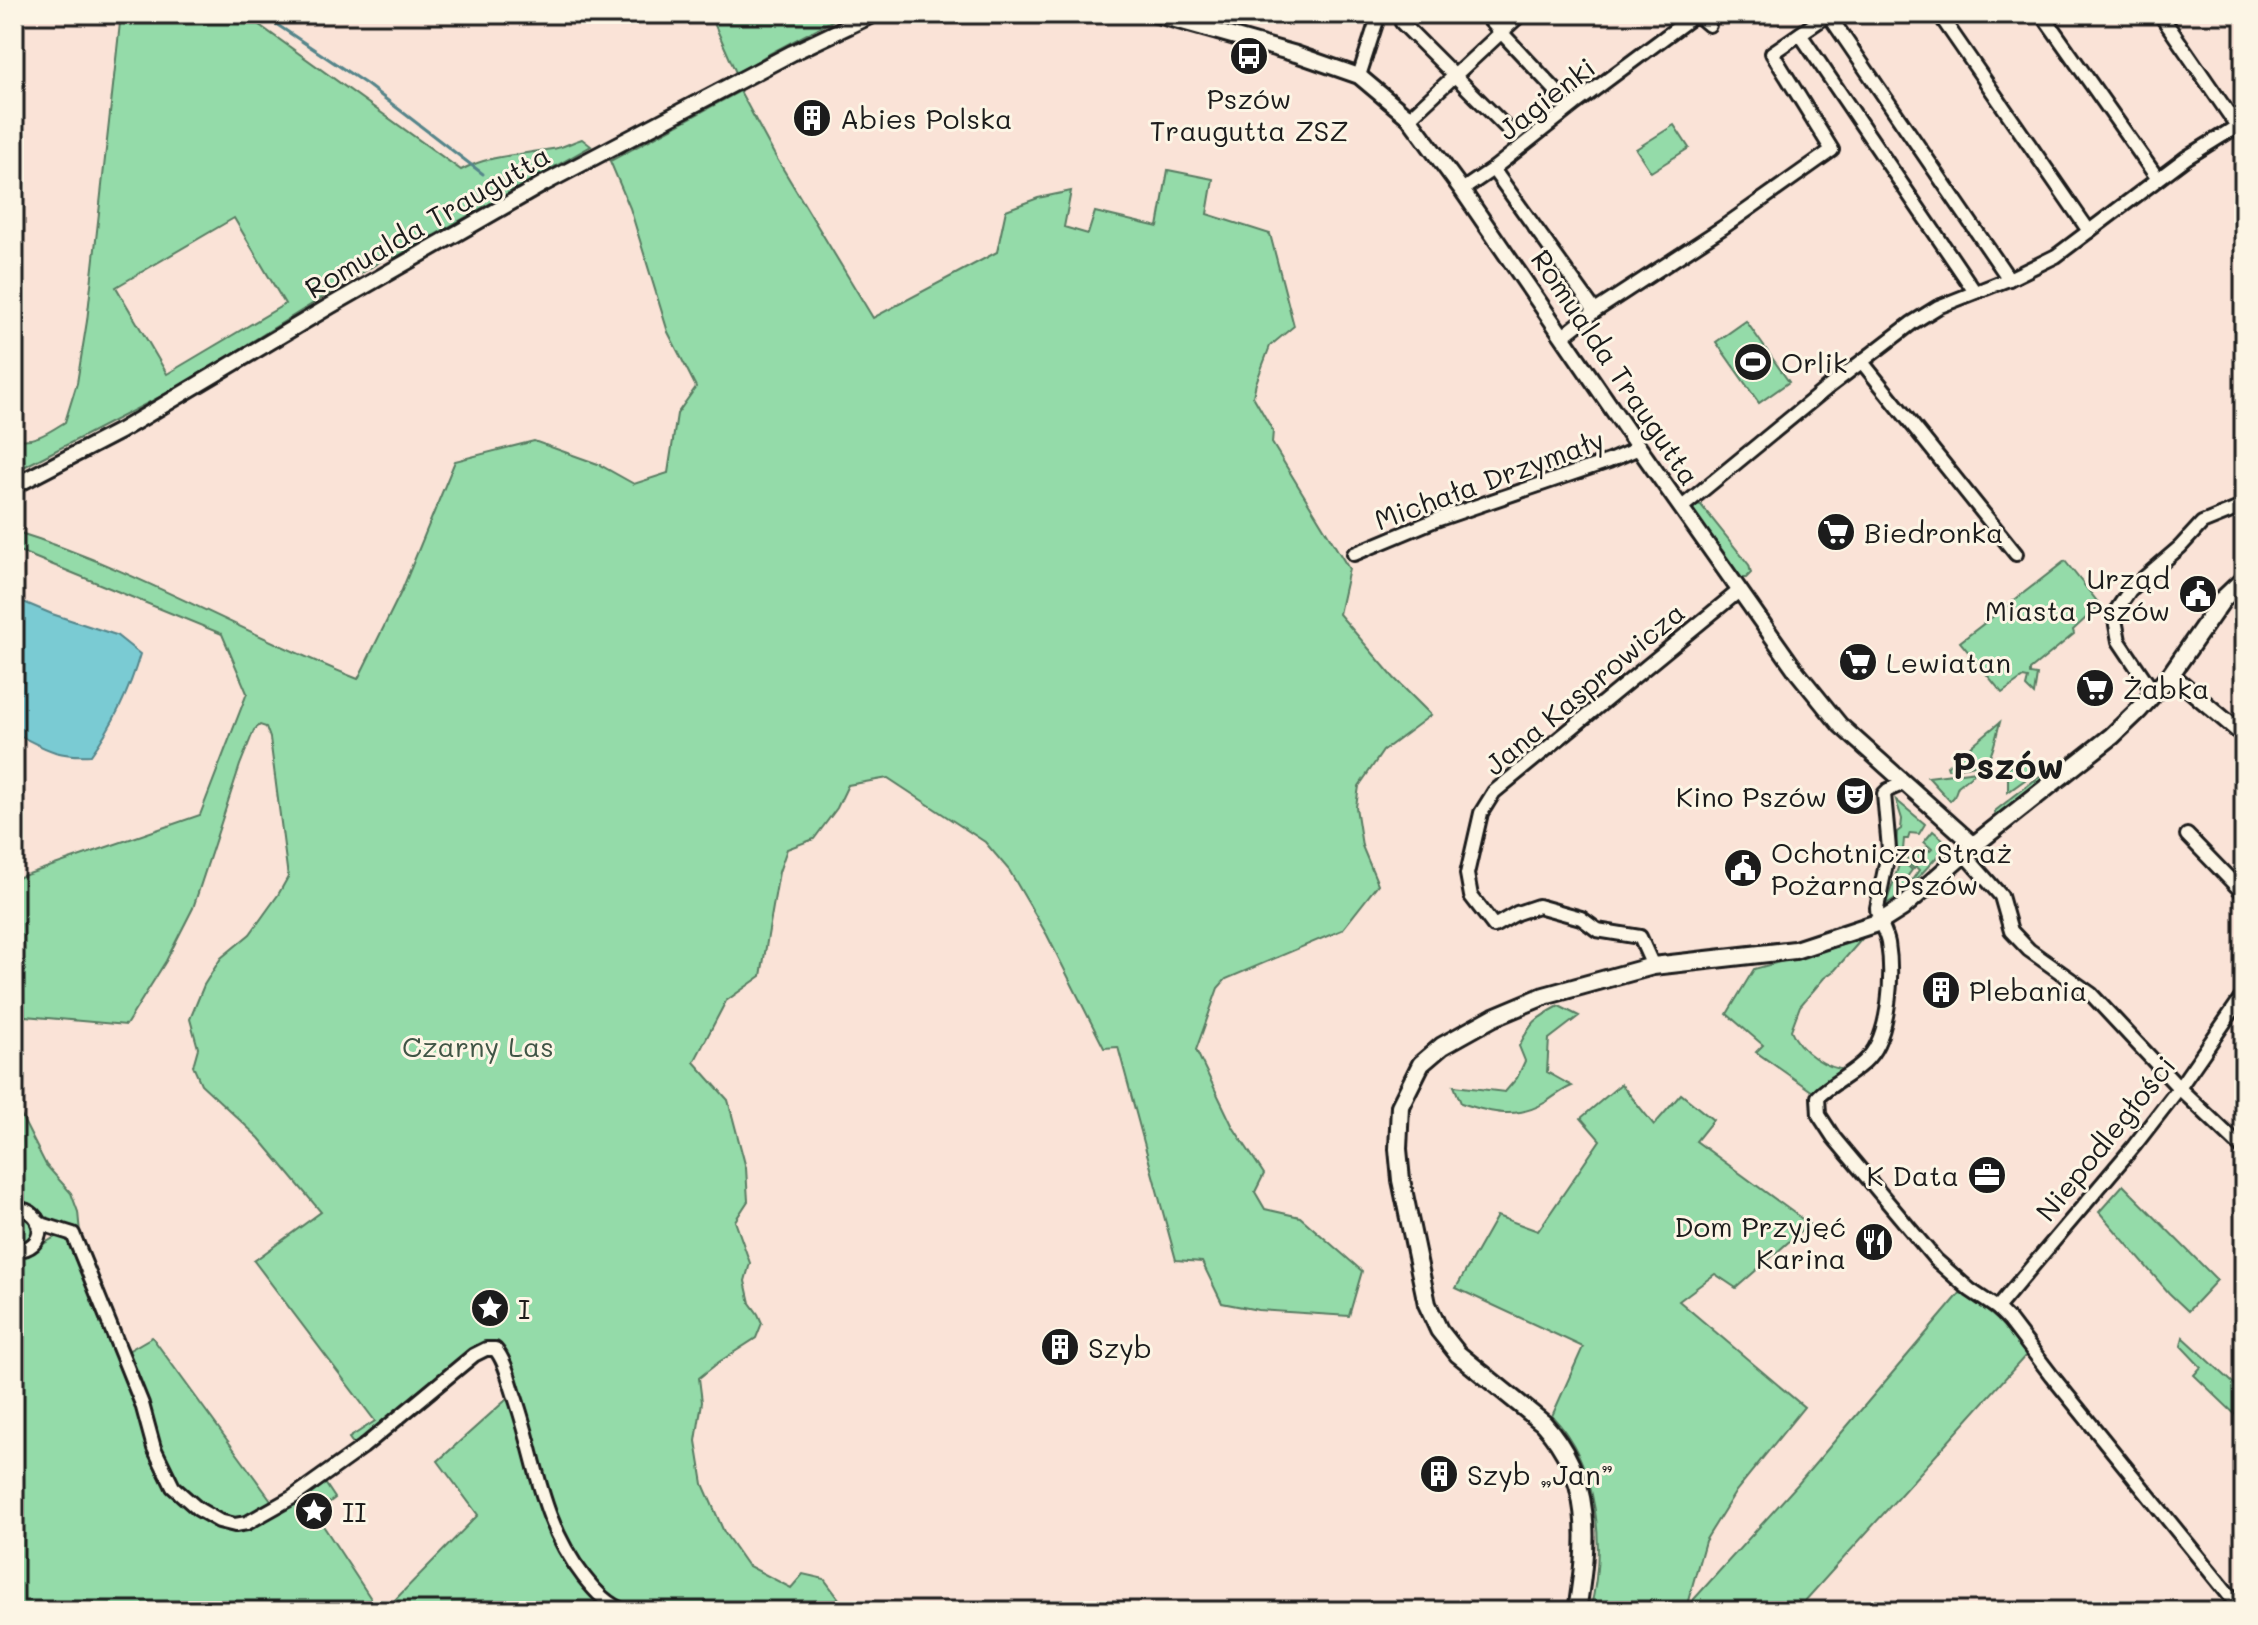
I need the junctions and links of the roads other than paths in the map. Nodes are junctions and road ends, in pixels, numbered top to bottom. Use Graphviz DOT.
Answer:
graph roads {
  1 [pos="874,14"];
  2 [pos="1154,14"];
  3 [pos="1379,14"];
  4 [pos="1407,14"];
  5 [pos="1484,14"];
  6 [pos="1521,14"];
  7 [pos="1696,14"];
  8 [pos="1828,14"];
  9 [pos="1939,14"];
  10 [pos="2042,14"];
  11 [pos="2160,14"];
  12 [pos="1709,25"];
  13 [pos="1502,32"];
  14 [pos="1800,34"];
  15 [pos="1359,76"];
  16 [pos="1455,76"];
  17 [pos="1409,118"];
  18 [pos="2241,128"];
  19 [pos="1493,169"];
  20 [pos="2158,179"];
  21 [pos="1462,190"];
  22 [pos="2089,231"];
  23 [pos="2009,279"];
  24 [pos="1975,292"];
  25 [pos="1595,311"];
  26 [pos="1563,336"];
  27 [pos="1862,362"];
  28 [pos="1639,448"];
  29 [pos="14,486"];
  30 [pos="2244,506"];
  31 [pos="1681,508"];
  32 [pos="1354,554"];
  33 [pos="2016,554"];
  34 [pos="2244,579"];
  35 [pos="1740,590"];
  36 [pos="2171,674"];
  37 [pos="2154,693"];
  38 [pos="2244,736"];
  39 [pos="1904,783"];
  40 [pos="2187,835"];
  41 [pos="1969,849"];
  42 [pos="2244,894"];
  43 [pos="1880,922"];
  44 [pos="1653,966"];
  45 [pos="2244,994"];
  46 [pos="2179,1088"];
  47 [pos="2244,1150"];
  48 [pos="15,1208"];
  49 [pos="38,1223"];
  50 [pos="14,1250"];
  51 [pos="1997,1308"];
  52 [pos="626,1611"];
  53 [pos="1577,1611"];
  54 [pos="2242,1611"];
  1 -- 29 [label="street, Romualda Traugutta"];
  2 -- 15 [label="street, Romualda Traugutta"];
  3 -- 15 [label="street"];
  4 -- 16 [label="street"];
  5 -- 13 [label="street"];
  6 -- 13 [label="street"];
  7 -- 12 [label="street"];
  7 -- 19 [label="street, Jagienki"];
  8 -- 14 [label="street"];
  8 -- 23 [label="street"];
  9 -- 22 [label="street"];
  10 -- 20 [label="street"];
  11 -- 18 [label="street"];
  13 -- 16 [label="street"];
  13 -- 16 [label="street"];
  14 -- 24 [label="street"];
  14 -- 25 [label="street"];
  15 -- 17 [label="street, Romualda Traugutta"];
  16 -- 17 [label="street"];
  17 -- 21 [label="street, Romualda Traugutta"];
  18 -- 20 [label="street"];
  19 -- 21 [label="street, Jagienki"];
  19 -- 25 [label="street, Romualda Traugutta"];
  20 -- 22 [label="street"];
  21 -- 26 [label="street, Romualda Traugutta"];
  22 -- 23 [label="street"];
  23 -- 24 [label="street"];
  24 -- 27 [label="street"];
  25 -- 26 [label="street"];
  26 -- 28 [label="street, Romualda Traugutta"];
  27 -- 31 [label="street"];
  27 -- 33 [label="street"];
  28 -- 31 [label="street, Romualda Traugutta"];
  28 -- 32 [label="street, Michała Drzymały"];
  30 -- 37 [label="street"];
  31 -- 35 [label="street, Romualda Traugutta"];
  34 -- 36 [label="main road"];
  35 -- 39 [label="street, Romualda Traugutta"];
  35 -- 44 [label="street, Jana Kasprowicza"];
  36 -- 37 [label="main road"];
  36 -- 38 [label="street"];
  37 -- 41 [label="main road"];
  39 -- 41 [label="street, Romualda Traugutta"];
  39 -- 43 [label="street"];
  40 -- 42 [label="street"];
  41 -- 43 [label="main road"];
  41 -- 46 [label="street"];
  43 -- 44 [label="main road"];
  43 -- 51 [label="street"];
  44 -- 53 [label="main road"];
  45 -- 46 [label="street, Niepodległości"];
  46 -- 47 [label="street"];
  46 -- 51 [label="street, Niepodległości"];
  48 -- 49 [label="street"];
  49 -- 50 [label="street"];
  49 -- 52 [label="street"];
  51 -- 54 [label="street"];
}
